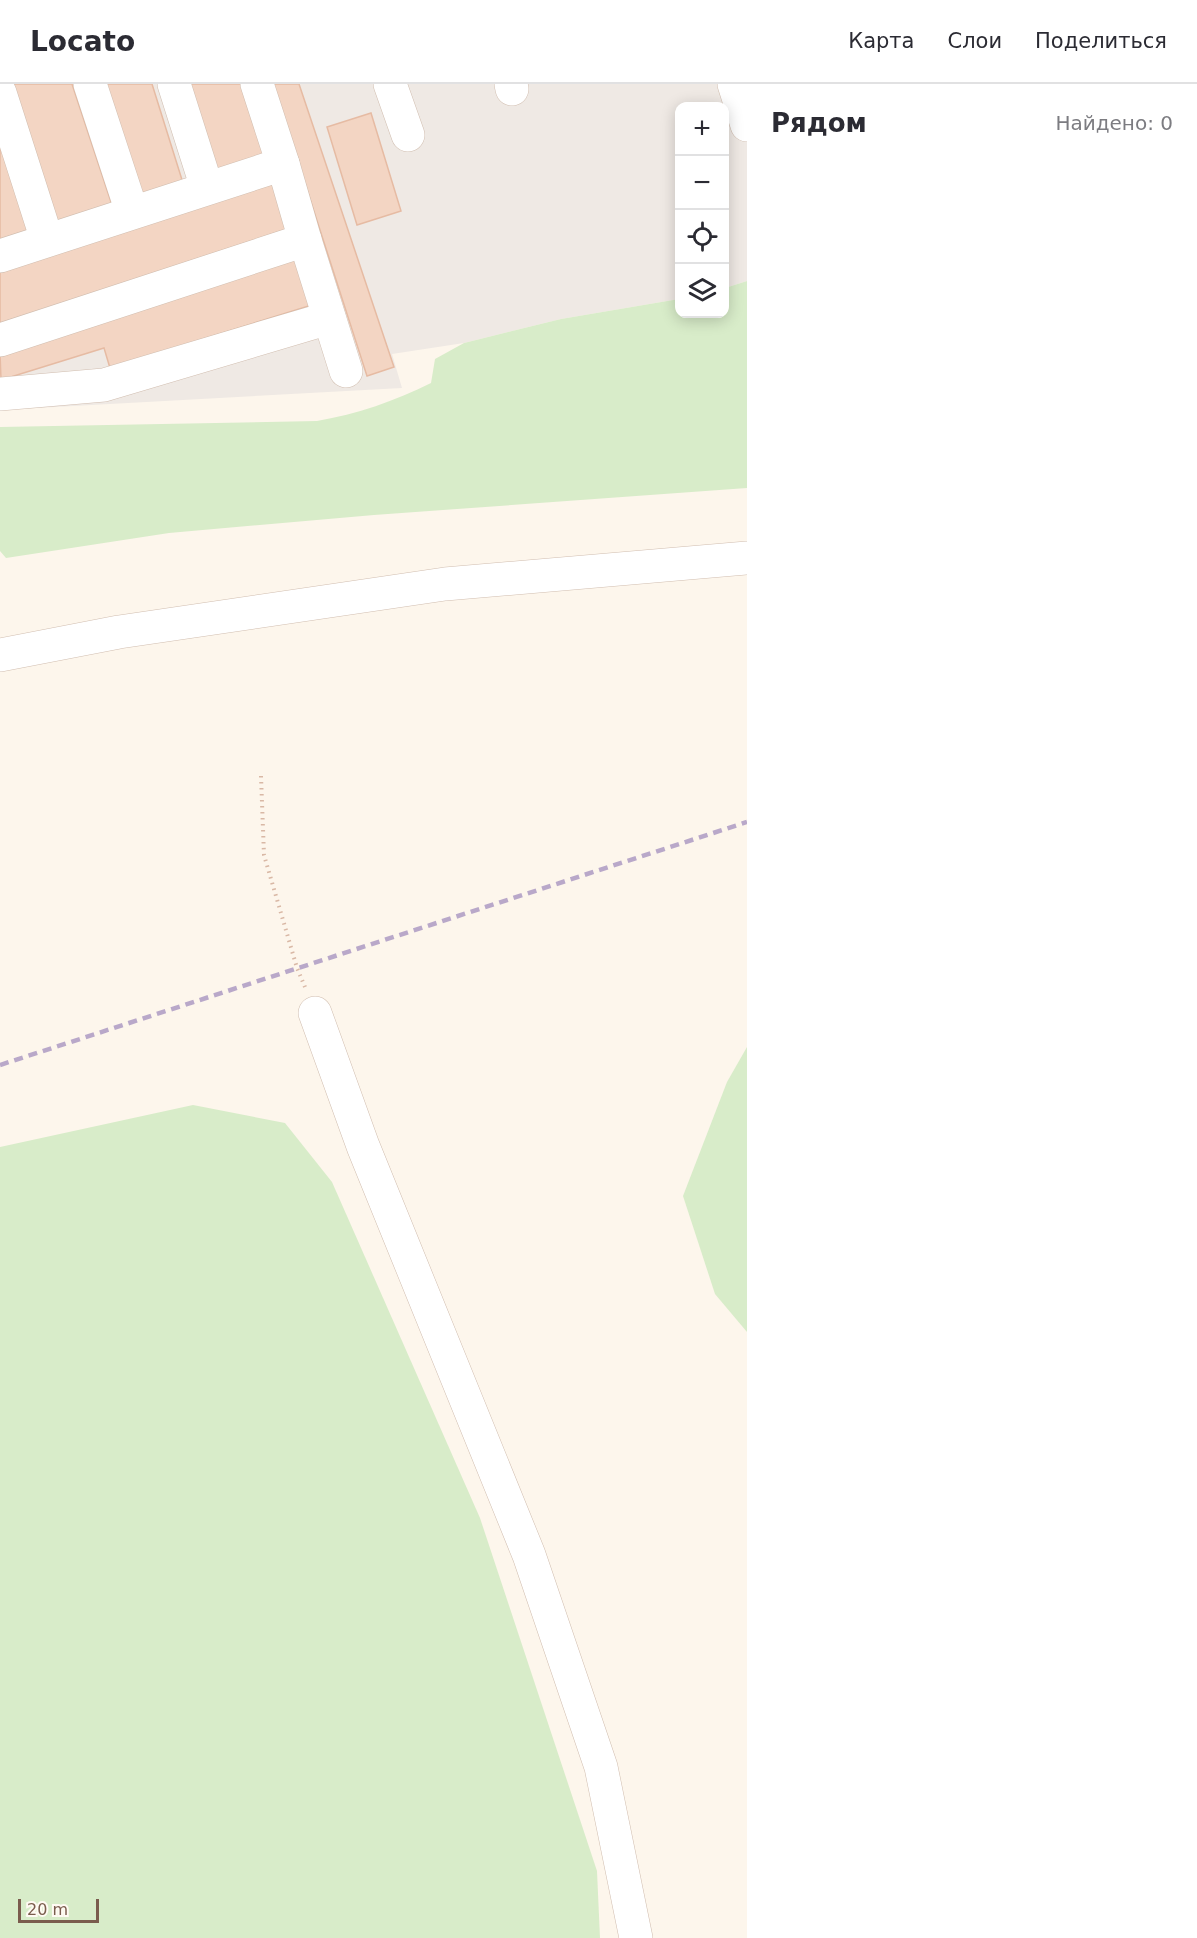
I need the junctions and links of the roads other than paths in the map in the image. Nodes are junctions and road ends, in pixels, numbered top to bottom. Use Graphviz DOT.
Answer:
graph roads {
  1 [pos="90,84"];
  2 [pos="174,84"];
  3 [pos="257,84"];
  4 [pos="390,84"];
  5 [pos="734,84"];
  6 [pos="0,93"];
  7 [pos="747,125"];
  8 [pos="408,135"];
  9 [pos="283,164"];
  10 [pos="207,189"];
  11 [pos="132,212"];
  12 [pos="47,240"];
  13 [pos="304,240"];
  14 [pos="0,256"];
  15 [pos="329,318"];
  16 [pos="0,340"];
  17 [pos="346,371"];
  18 [pos="0,394"];
  19 [pos="747,558"];
  20 [pos="0,655"];
  21 [pos="315,1013"];
  22 [pos="636,1938"];
  1 -- 11 [label="lane"];
  2 -- 10 [label="lane"];
  3 -- 9 [label="lane"];
  4 -- 8 [label="lane"];
  5 -- 7 [label="lane"];
  6 -- 12 [label="lane"];
  9 -- 10 [label="lane"];
  9 -- 13 [label="lane"];
  10 -- 11 [label="lane"];
  11 -- 12 [label="lane"];
  12 -- 14 [label="lane"];
  13 -- 15 [label="lane"];
  13 -- 16 [label="lane"];
  15 -- 17 [label="lane"];
  15 -- 18 [label="lane"];
  19 -- 20 [label="lane"];
  21 -- 22 [label="lane"];
}
